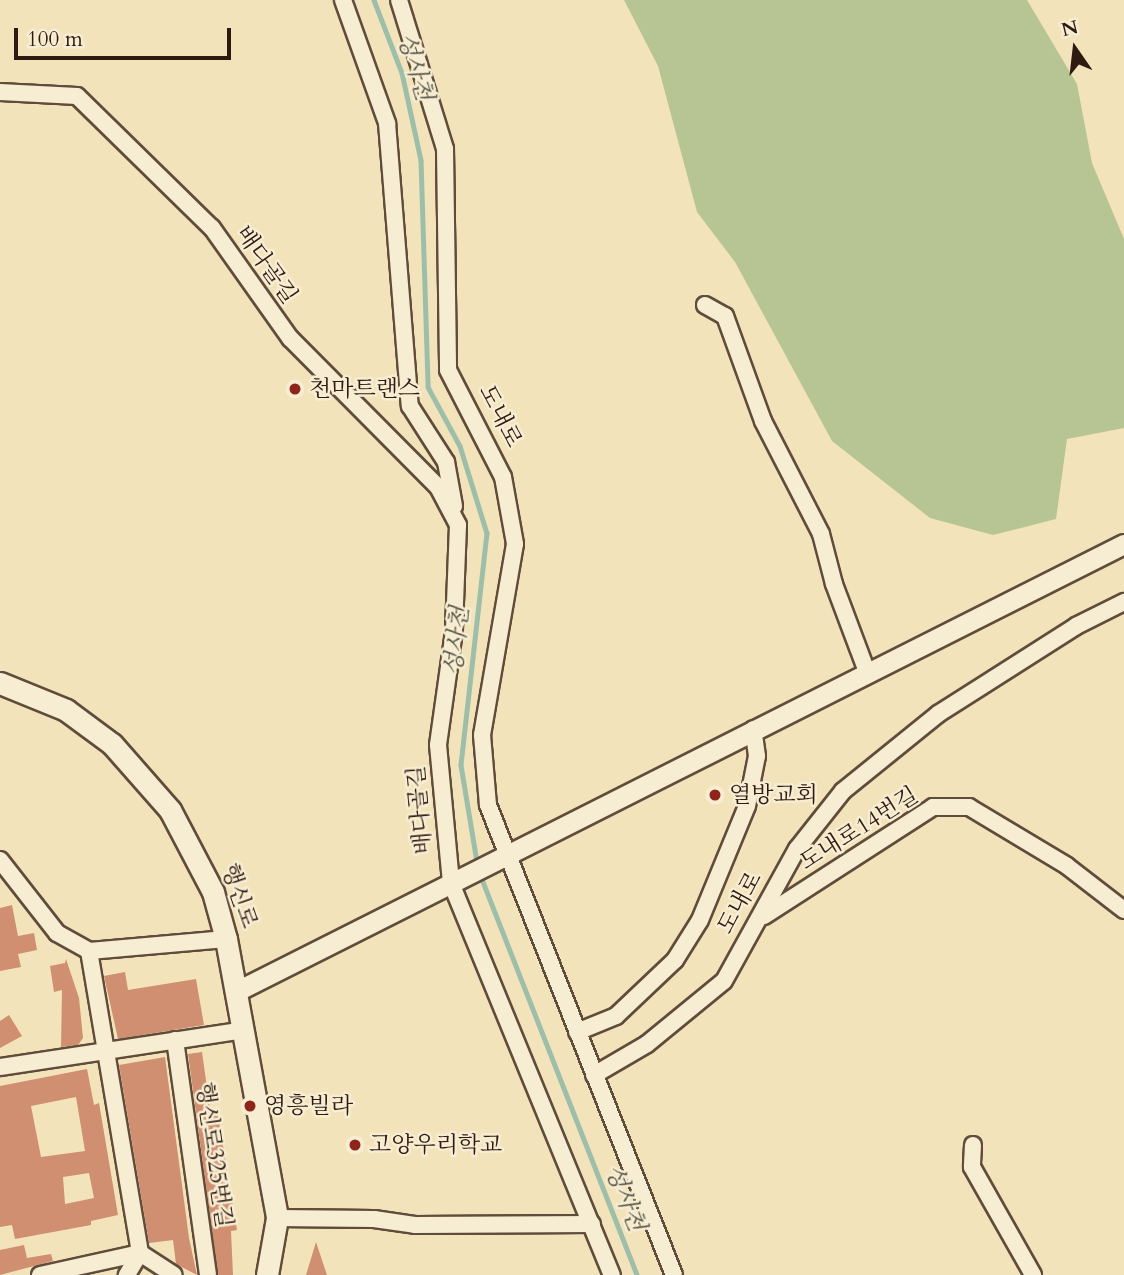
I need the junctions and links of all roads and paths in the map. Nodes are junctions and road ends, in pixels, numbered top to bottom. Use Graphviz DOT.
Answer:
graph roads {
  1 [pos="343,0"];
  2 [pos="399,0"];
  3 [pos="0,92"];
  4 [pos="705,304"];
  5 [pos="458,525"];
  6 [pos="1124,544"];
  7 [pos="1124,601"];
  8 [pos="867,671"];
  9 [pos="0,683"];
  10 [pos="754,729"];
  11 [pos="502,857"];
  12 [pos="0,860"];
  13 [pos="455,880"];
  14 [pos="1124,910"];
  15 [pos="762,918"];
  16 [pos="226,939"];
  17 [pos="89,951"];
  18 [pos="237,990"];
  19 [pos="244,1030"];
  20 [pos="577,1032"];
  21 [pos="175,1040"];
  22 [pos="105,1048"];
  23 [pos="0,1067"];
  24 [pos="594,1075"];
  25 [pos="974,1145"];
  26 [pos="277,1218"];
  27 [pos="592,1224"];
  28 [pos="140,1253"];
  29 [pos="40,1275"];
  30 [pos="127,1275"];
  31 [pos="174,1275"];
  32 [pos="208,1275"];
  33 [pos="267,1275"];
  34 [pos="612,1275"];
  35 [pos="674,1275"];
  36 [pos="1033,1275"];
  1 -- 5 [label="street, 배다골길"];
  2 -- 11 [label="street, 도내로"];
  3 -- 5 [label="street, 배다골길"];
  4 -- 8 [label="street"];
  5 -- 13 [label="street, 배다골길"];
  6 -- 8 [label="street"];
  7 -- 15 [label="street, 도내로"];
  8 -- 10 [label="street"];
  9 -- 16 [label="main road, 행신로"];
  10 -- 11 [label="street"];
  10 -- 20 [label="street, 도내로"];
  11 -- 13 [label="street"];
  11 -- 20 [label="street, 도내로"];
  12 -- 17 [label="street"];
  13 -- 18 [label="street"];
  13 -- 27 [label="street, 배다골길"];
  14 -- 15 [label="street, 도내로14번길"];
  15 -- 24 [label="street, 도내로"];
  16 -- 17 [label="street"];
  16 -- 18 [label="main road, 행신로"];
  17 -- 22 [label="street"];
  18 -- 19 [label="main road, 행신로"];
  19 -- 21 [label="street"];
  19 -- 26 [label="main road, 행신로"];
  20 -- 24 [label="street, 도내로"];
  21 -- 22 [label="street"];
  21 -- 32 [label="street, 행신로325번길"];
  22 -- 23 [label="street"];
  22 -- 28 [label="street"];
  24 -- 35 [label="street, 도내로"];
  25 -- 36 [label="street"];
  26 -- 27 [label="street"];
  26 -- 33 [label="main road, 행신로"];
  27 -- 34 [label="street, 배다골길"];
  28 -- 29 [label="street"];
  28 -- 30 [label="street"];
  28 -- 31 [label="street"];
}
